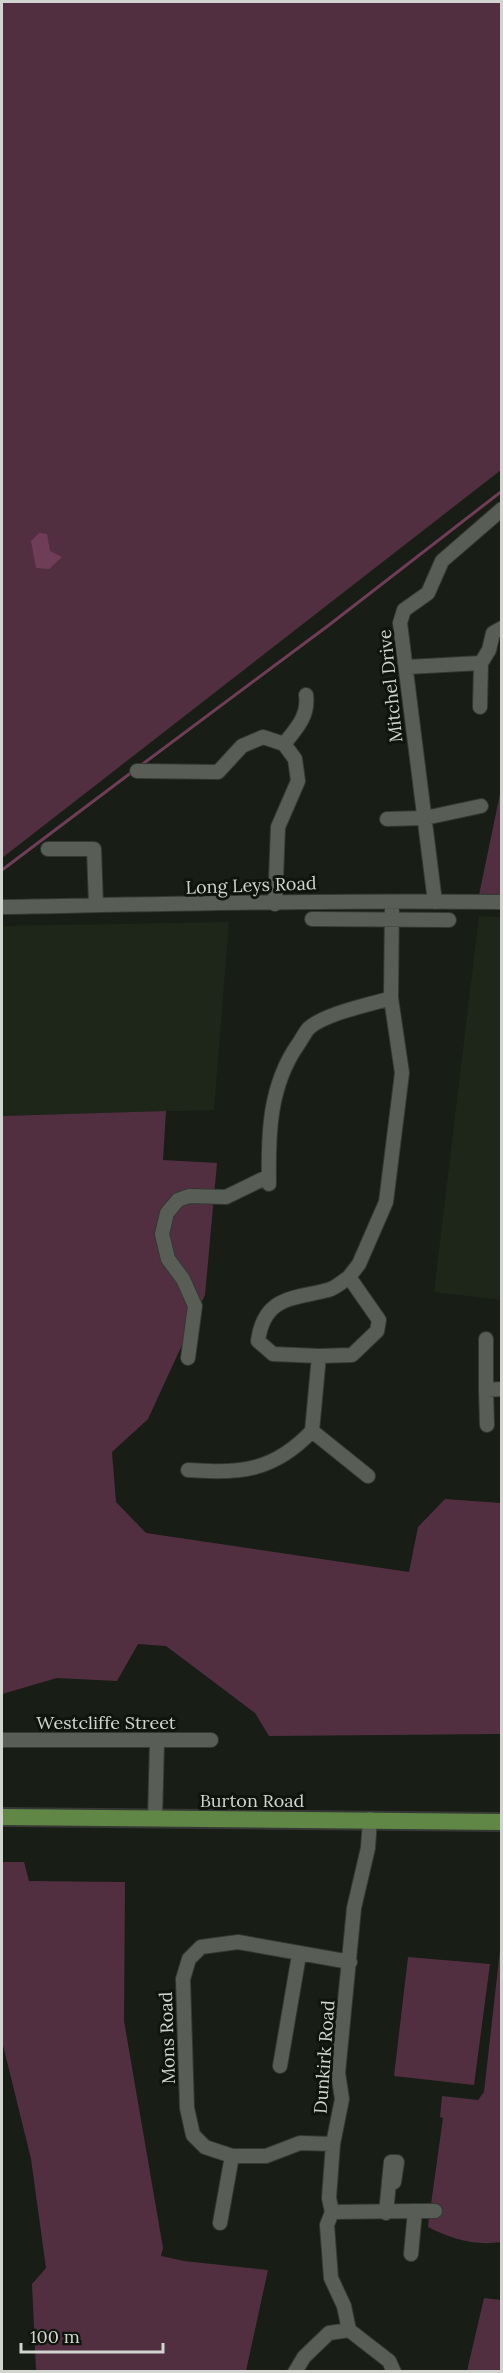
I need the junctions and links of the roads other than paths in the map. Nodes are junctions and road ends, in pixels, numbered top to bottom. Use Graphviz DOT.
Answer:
graph roads {
  1 [pos="501,509"];
  2 [pos="501,628"];
  3 [pos="481,663"];
  4 [pos="407,667"];
  5 [pos="306,695"];
  6 [pos="480,707"];
  7 [pos="284,744"];
  8 [pos="136,771"];
  9 [pos="482,806"];
  10 [pos="425,818"];
  11 [pos="387,819"];
  12 [pos="48,849"];
  13 [pos="392,902"];
  14 [pos="435,902"];
  15 [pos="501,902"];
  16 [pos="275,904"];
  17 [pos="96,905"];
  18 [pos="2,907"];
  19 [pos="312,919"];
  20 [pos="391,919"];
  21 [pos="449,920"];
  22 [pos="391,998"];
  23 [pos="349,1277"];
  24 [pos="486,1339"];
  25 [pos="319,1356"];
  26 [pos="188,1358"];
  27 [pos="501,1389"];
  28 [pos="486,1390"];
  29 [pos="487,1425"];
  30 [pos="312,1431"];
  31 [pos="188,1470"];
  32 [pos="368,1476"];
  33 [pos="2,1740"];
  34 [pos="156,1740"];
  35 [pos="211,1740"];
  36 [pos="2,1817"];
  37 [pos="154,1819"];
  38 [pos="370,1819"];
  39 [pos="501,1822"];
  40 [pos="299,1954"];
  41 [pos="350,1962"];
  42 [pos="280,2066"];
  43 [pos="333,2144"];
  44 [pos="232,2156"];
  45 [pos="389,2181"];
  46 [pos="414,2211"];
  47 [pos="435,2211"];
  48 [pos="332,2212"];
  49 [pos="386,2213"];
  50 [pos="219,2223"];
  51 [pos="411,2254"];
  52 [pos="349,2330"];
  53 [pos="295,2372"];
  54 [pos="394,2372"];
  1 -- 4 [label="street, Mitchel Drive"];
  2 -- 3 [label="street"];
  3 -- 4 [label="street"];
  3 -- 6 [label="street"];
  4 -- 10 [label="street, Mitchel Drive"];
  5 -- 7 [label="street"];
  7 -- 8 [label="street"];
  7 -- 16 [label="street"];
  9 -- 10 [label="street"];
  10 -- 11 [label="street"];
  10 -- 14 [label="street, Mitchel Drive"];
  12 -- 17 [label="street"];
  13 -- 14 [label="street, Long Leys Road"];
  13 -- 16 [label="street, Long Leys Road"];
  13 -- 20 [label="street"];
  14 -- 15 [label="street, Long Leys Road"];
  16 -- 17 [label="street, Long Leys Road"];
  17 -- 18 [label="street, Long Leys Road"];
  19 -- 20 [label="street"];
  20 -- 21 [label="street"];
  20 -- 22 [label="street"];
  22 -- 23 [label="street"];
  22 -- 26 [label="street"];
  23 -- 25 [label="street"];
  23 -- 25 [label="street"];
  24 -- 28 [label="street"];
  25 -- 30 [label="street"];
  27 -- 28 [label="street"];
  28 -- 29 [label="street"];
  30 -- 31 [label="street"];
  30 -- 32 [label="street"];
  33 -- 34 [label="street, Westcliffe Street"];
  34 -- 35 [label="street, Westcliffe Street"];
  34 -- 37 [label="street"];
  36 -- 37 [label="main road, Burton Road"];
  37 -- 38 [label="main road, Burton Road"];
  38 -- 39 [label="main road, Burton Road"];
  38 -- 41 [label="street, Dunkirk Road"];
  40 -- 41 [label="street, Mons Road"];
  40 -- 42 [label="street"];
  40 -- 44 [label="street, Mons Road"];
  41 -- 43 [label="street, Dunkirk Road"];
  43 -- 44 [label="street, Mons Road"];
  43 -- 48 [label="street, Dunkirk Road"];
  44 -- 50 [label="street"];
  45 -- 49 [label="street"];
  46 -- 47 [label="street"];
  46 -- 49 [label="street"];
  46 -- 51 [label="street"];
  48 -- 49 [label="street"];
  48 -- 52 [label="street, Dunkirk Road"];
  52 -- 53 [label="street"];
  52 -- 54 [label="street"];
}
